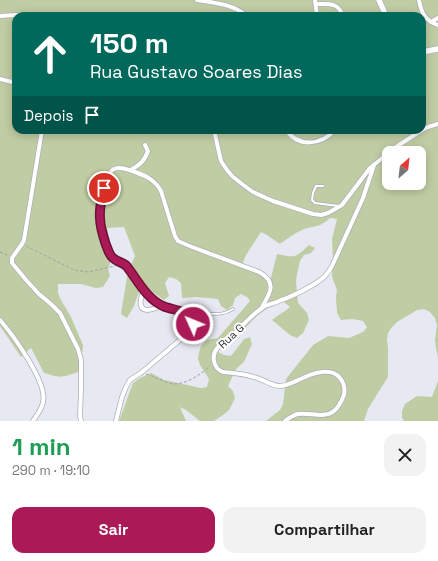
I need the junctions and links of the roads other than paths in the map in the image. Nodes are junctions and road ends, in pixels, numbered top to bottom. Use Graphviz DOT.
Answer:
graph roads {
  1 [pos="197,0"];
  2 [pos="379,0"];
  3 [pos="419,0"];
  4 [pos="316,2"];
  5 [pos="242,12"];
  6 [pos="317,12"];
  7 [pos="341,12"];
  8 [pos="384,12"];
  9 [pos="422,12"];
  10 [pos="12,15"];
  11 [pos="0,16"];
  12 [pos="426,18"];
  13 [pos="438,18"];
  14 [pos="431,22"];
  15 [pos="438,24"];
  16 [pos="438,49"];
  17 [pos="426,51"];
  18 [pos="0,79"];
  19 [pos="12,82"];
  20 [pos="438,124"];
  21 [pos="426,127"];
  22 [pos="41,134"];
  23 [pos="215,134"];
  24 [pos="289,134"];
  25 [pos="330,134"];
  26 [pos="416,134"];
  27 [pos="145,145"];
  28 [pos="374,165"];
  29 [pos="131,170"];
  30 [pos="323,186"];
  31 [pos="340,206"];
  32 [pos="144,290"];
  33 [pos="163,306"];
  34 [pos="262,307"];
  35 [pos="233,309"];
  36 [pos="191,318"];
  37 [pos="0,320"];
  38 [pos="33,421"];
  39 [pos="81,421"];
  40 [pos="116,421"];
  41 [pos="285,421"];
  1 -- 5 [label="street"];
  2 -- 8 [label="main road"];
  3 -- 9 [label="street"];
  4 -- 6 [label="street"];
  4 -- 7 [label="street"];
  10 -- 11 [label="street"];
  12 -- 14 [label="street"];
  13 -- 14 [label="street"];
  14 -- 15 [label="street"];
  16 -- 17 [label="main road"];
  18 -- 19 [label="street"];
  20 -- 21 [label="street"];
  22 -- 39 [label="street"];
  23 -- 31 [label="street"];
  24 -- 25 [label="street"];
  26 -- 28 [label="street"];
  27 -- 29 [label="street"];
  28 -- 31 [label="street"];
  28 -- 34 [label="street, Rua G"];
  29 -- 32 [label="street"];
  29 -- 34 [label="street"];
  30 -- 31 [label="lane"];
  32 -- 33 [label="street"];
  32 -- 33 [label="street"];
  33 -- 36 [label="street"];
  34 -- 41 [label="street, Rua G"];
  35 -- 36 [label="lane"];
  36 -- 40 [label="street"];
  37 -- 38 [label="street"];
}
